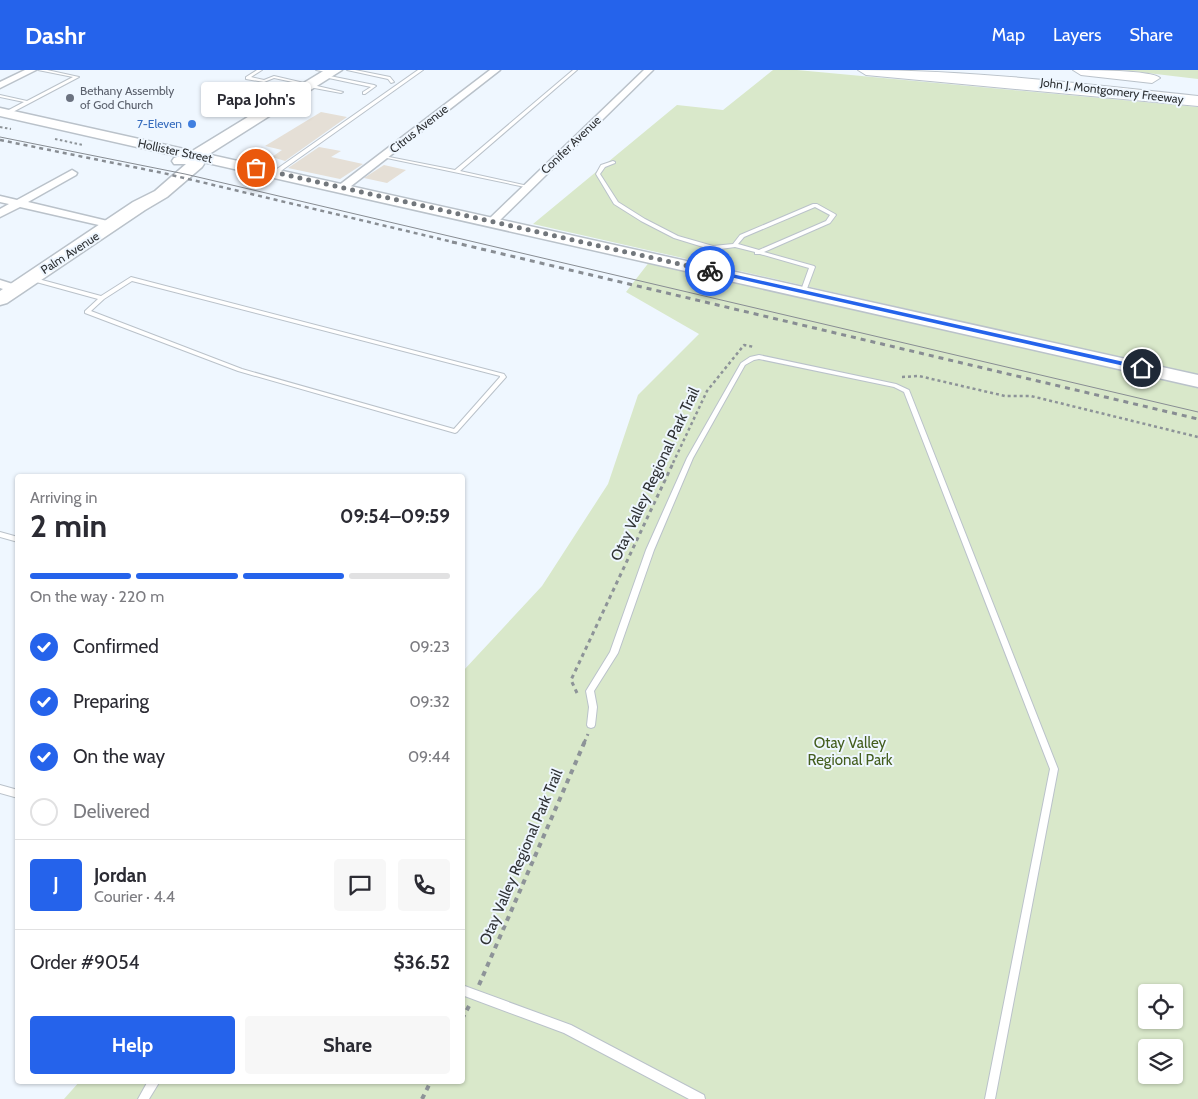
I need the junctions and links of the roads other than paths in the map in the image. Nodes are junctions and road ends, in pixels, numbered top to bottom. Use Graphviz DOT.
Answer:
graph roads {
  1 [pos="32,70"];
  2 [pos="40,70"];
  3 [pos="260,70"];
  4 [pos="349,70"];
  5 [pos="421,70"];
  6 [pos="496,70"];
  7 [pos="575,70"];
  8 [pos="649,70"];
  9 [pos="866,70"];
  10 [pos="937,70"];
  11 [pos="1081,70"];
  12 [pos="327,72"];
  13 [pos="1063,72"];
  14 [pos="1163,79"];
  15 [pos="392,82"];
  16 [pos="0,85"];
  17 [pos="310,85"];
  18 [pos="1198,86"];
  19 [pos="341,92"];
  20 [pos="365,93"];
  21 [pos="0,96"];
  22 [pos="1170,98"];
  23 [pos="1198,101"];
  24 [pos="28,102"];
  25 [pos="4,112"];
  26 [pos="195,156"];
  27 [pos="384,157"];
  28 [pos="613,162"];
  29 [pos="276,172"];
  30 [pos="456,172"];
  31 [pos="72,173"];
  32 [pos="528,187"];
  33 [pos="342,188"];
  34 [pos="0,199"];
  35 [pos="18,204"];
  36 [pos="0,214"];
  37 [pos="494,221"];
  38 [pos="112,225"];
  39 [pos="734,245"];
  40 [pos="757,253"];
  41 [pos="31,279"];
  42 [pos="5,291"];
  43 [pos="803,293"];
  44 [pos="102,298"];
  45 [pos="1198,381"];
  46 [pos="0,534"];
  47 [pos="15,539"];
  48 [pos="591,725"];
  49 [pos="0,789"];
  50 [pos="15,793"];
  51 [pos="465,992"];
  52 [pos="153,1084"];
  53 [pos="143,1099"];
  54 [pos="700,1099"];
  55 [pos="990,1099"];
  1 -- 16 [label="street"];
  2 -- 24 [label="lane"];
  3 -- 17 [label="lane"];
  4 -- 15 [label="lane"];
  5 -- 29 [label="lane"];
  6 -- 27 [label="street, Citrus Avenue"];
  7 -- 30 [label="lane"];
  8 -- 32 [label="street, Conifer Avenue"];
  9 -- 22 [label="highway"];
  10 -- 22 [label="highway, John J. Montgomery Freeway"];
  11 -- 14 [label="highway"];
  12 -- 17 [label="main road, Palm Avenue"];
  12 -- 20 [label="lane"];
  13 -- 18 [label="highway, John J. Montgomery Freeway"];
  17 -- 19 [label="lane"];
  17 -- 26 [label="main road, Palm Avenue"];
  21 -- 24 [label="lane"];
  22 -- 23 [label="highway, John J. Montgomery Freeway"];
  24 -- 25 [label="lane"];
  25 -- 26 [label="main road, Hollister Street"];
  26 -- 29 [label="main road, Hollister Street"];
  26 -- 38 [label="main road, Palm Avenue"];
  27 -- 30 [label="lane"];
  27 -- 33 [label="street, Citrus Avenue"];
  28 -- 39 [label="lane"];
  29 -- 33 [label="main road, Hollister Street"];
  30 -- 32 [label="lane"];
  31 -- 35 [label="street"];
  32 -- 37 [label="street, Conifer Avenue"];
  33 -- 37 [label="main road, Hollister Street"];
  34 -- 35 [label="street"];
  35 -- 36 [label="street"];
  35 -- 38 [label="street"];
  37 -- 43 [label="main road, Hollister Street"];
  38 -- 41 [label="main road, Palm Avenue"];
  39 -- 40 [label="lane"];
  39 -- 40 [label="lane"];
  40 -- 43 [label="lane"];
  41 -- 42 [label="main road, Palm Avenue"];
  41 -- 44 [label="lane"];
  43 -- 45 [label="main road, Hollister Street"];
  44 -- 44 [label="lane"];
  46 -- 47 [label="lane"];
  48 -- 55 [label="lane"];
  49 -- 50 [label="lane"];
  51 -- 54 [label="lane"];
  52 -- 53 [label="lane"];
}
